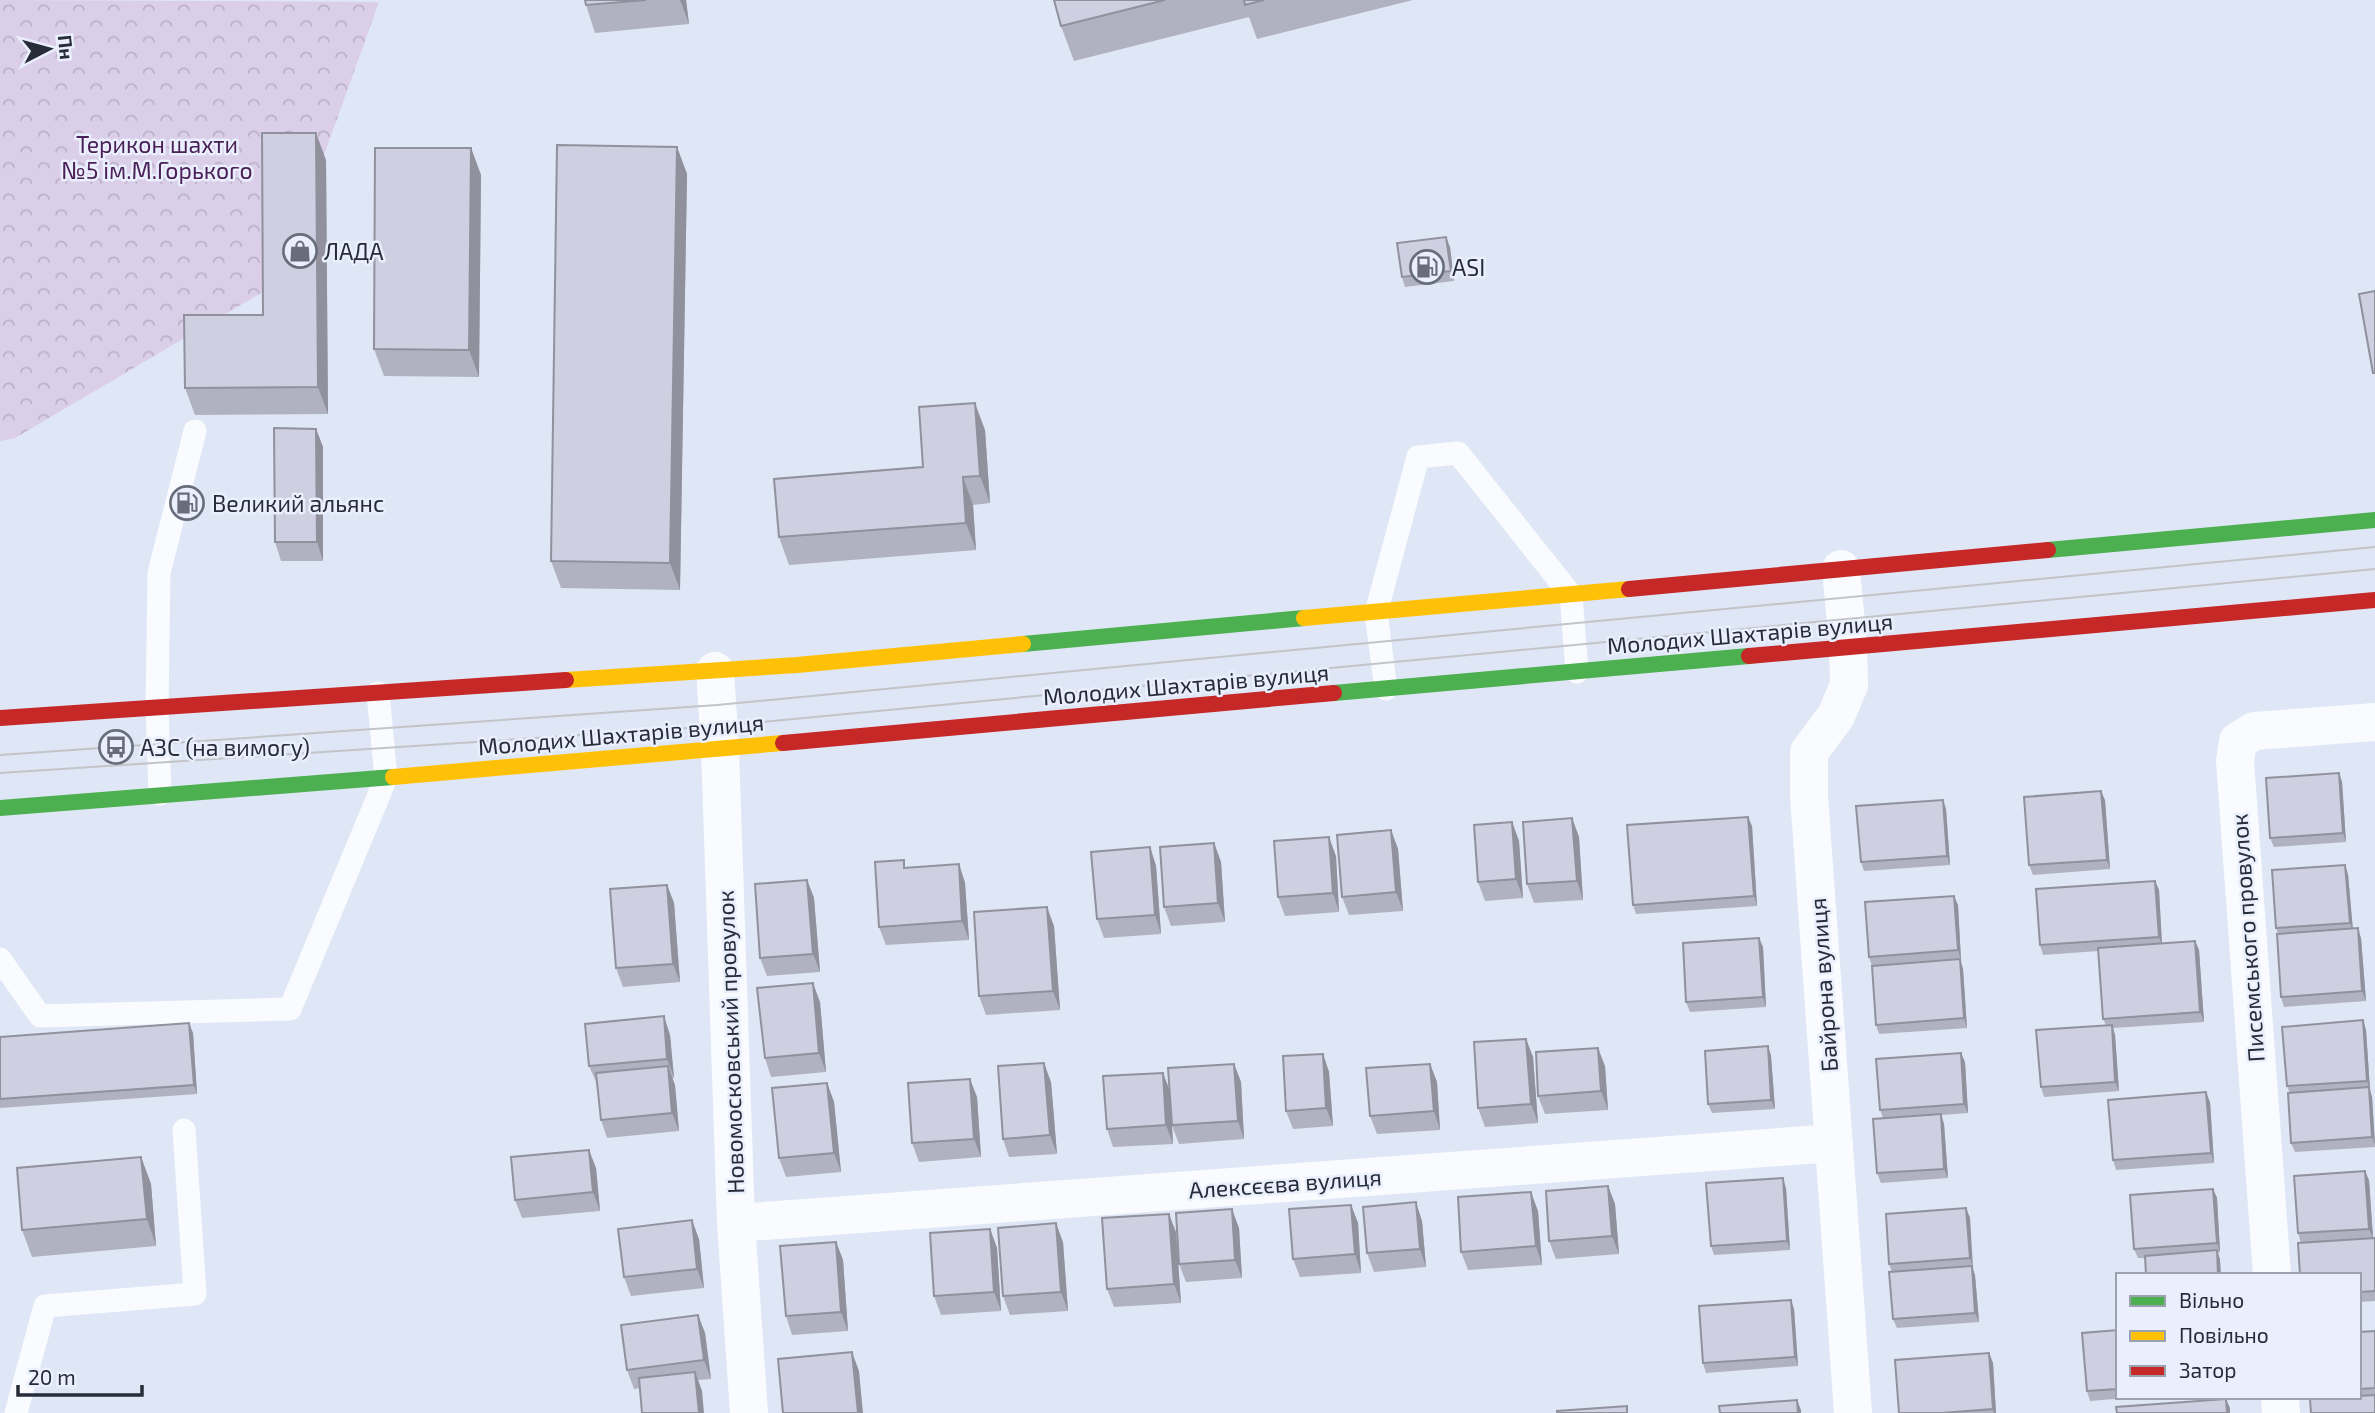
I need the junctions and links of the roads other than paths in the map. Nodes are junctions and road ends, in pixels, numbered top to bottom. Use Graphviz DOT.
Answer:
graph roads {
  1 [pos="195,431"];
  2 [pos="2375,520"];
  3 [pos="1841,569"];
  4 [pos="1571,595"];
  5 [pos="2375,600"];
  6 [pos="1376,613"];
  7 [pos="1848,646"];
  8 [pos="715,671"];
  9 [pos="1577,672"];
  10 [pos="1386,689"];
  11 [pos="378,693"];
  12 [pos="157,708"];
  13 [pos="0,718"];
  14 [pos="2375,722"];
  15 [pos="720,748"];
  16 [pos="386,778"];
  17 [pos="160,794"];
  18 [pos="0,808"];
  19 [pos="0,959"];
  20 [pos="184,1129"];
  21 [pos="1833,1143"];
  22 [pos="736,1223"];
  23 [pos="2272,1273"];
  24 [pos="16,1413"];
  25 [pos="749,1413"];
  26 [pos="1853,1413"];
  1 -- 12 [label="lane"];
  2 -- 3 [label="main road"];
  3 -- 4 [label="main road"];
  3 -- 7 [label="street, Байрона вулиця"];
  4 -- 6 [label="main road"];
  4 -- 6 [label="lane"];
  4 -- 9 [label="lane"];
  5 -- 7 [label="main road, Молодих Шахтарів вулиця"];
  6 -- 8 [label="main road"];
  6 -- 10 [label="lane"];
  7 -- 9 [label="main road, Молодих Шахтарів вулиця"];
  7 -- 21 [label="street, Байрона вулиця"];
  8 -- 11 [label="main road"];
  8 -- 15 [label="street, Новомосковський провулок"];
  9 -- 10 [label="main road, Молодих Шахтарів вулиця"];
  10 -- 15 [label="main road, Молодих Шахтарів вулиця"];
  11 -- 12 [label="main road"];
  11 -- 16 [label="lane"];
  12 -- 13 [label="main road"];
  12 -- 17 [label="lane"];
  14 -- 23 [label="street, Писемського провулок"];
  15 -- 16 [label="main road, Молодих Шахтарів вулиця"];
  15 -- 22 [label="street, Новомосковський провулок"];
  16 -- 17 [label="main road, Молодих Шахтарів вулиця"];
  16 -- 19 [label="lane"];
  17 -- 18 [label="main road, Молодих Шахтарів вулиця"];
  20 -- 24 [label="lane"];
  21 -- 22 [label="street, Алексєєва вулиця"];
  21 -- 26 [label="street, Байрона вулиця"];
  22 -- 25 [label="street, Новомосковський провулок"];
}
